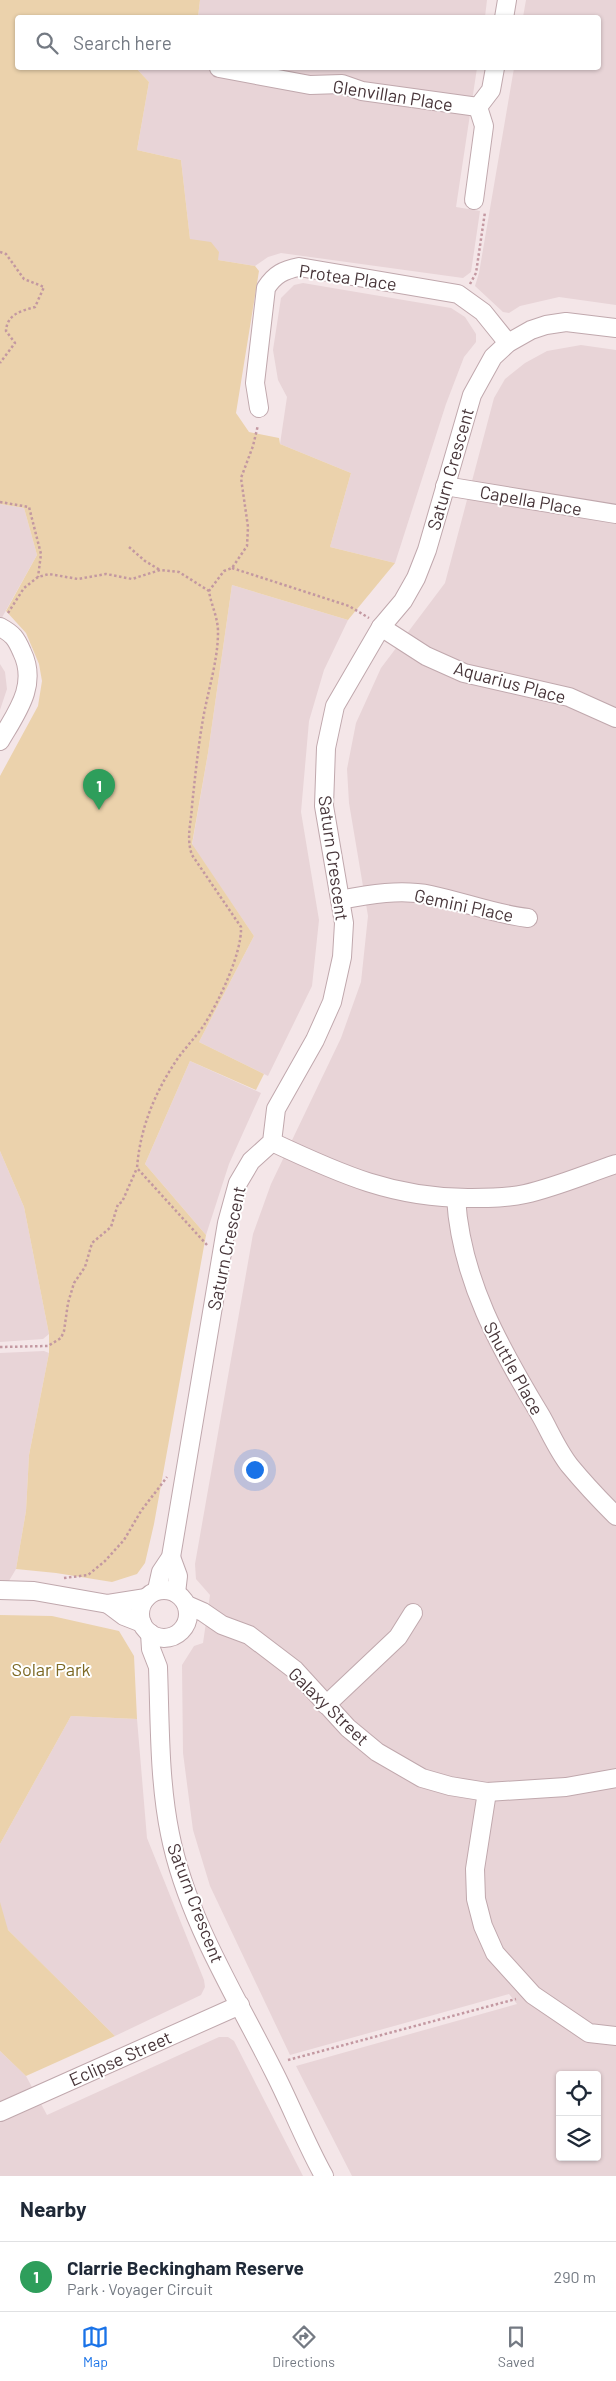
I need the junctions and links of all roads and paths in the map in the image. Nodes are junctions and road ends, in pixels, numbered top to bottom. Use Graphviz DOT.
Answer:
graph roads {
  1 [pos="507,0"];
  2 [pos="504,15"];
  3 [pos="229,70"];
  4 [pos="495,70"];
  5 [pos="478,107"];
  6 [pos="474,200"];
  7 [pos="0,252"];
  8 [pos="464,297"];
  9 [pos="616,328"];
  10 [pos="508,343"];
  11 [pos="0,363"];
  12 [pos="259,408"];
  13 [pos="445,486"];
  14 [pos="0,502"];
  15 [pos="616,514"];
  16 [pos="130,548"];
  17 [pos="232,568"];
  18 [pos="160,570"];
  19 [pos="38,577"];
  20 [pos="209,591"];
  21 [pos="2,622"];
  22 [pos="381,627"];
  23 [pos="616,718"];
  24 [pos="0,741"];
  25 [pos="340,900"];
  26 [pos="528,918"];
  27 [pos="272,1142"];
  28 [pos="616,1164"];
  29 [pos="138,1168"];
  30 [pos="456,1198"];
  31 [pos="206,1252"];
  32 [pos="0,1347"];
  33 [pos="169,1468"];
  34 [pos="616,1516"];
  35 [pos="172,1557"];
  36 [pos="56,1578"];
  37 [pos="0,1590"];
  38 [pos="151,1594"];
  39 [pos="181,1599"];
  40 [pos="108,1604"];
  41 [pos="413,1614"];
  42 [pos="222,1625"];
  43 [pos="146,1628"];
  44 [pos="177,1633"];
  45 [pos="158,1668"];
  46 [pos="326,1705"];
  47 [pos="616,1778"];
  48 [pos="487,1792"];
  49 [pos="533,1994"];
  50 [pos="240,2005"];
  51 [pos="616,2036"];
  52 [pos="288,2060"];
  53 [pos="0,2112"];
  54 [pos="324,2176"];
  1 -- 2 [label="street"];
  3 -- 5 [label="street, Glenvillan Place"];
  4 -- 5 [label="street"];
  5 -- 6 [label="street"];
  6 -- 8 [label="path"];
  7 -- 11 [label="path"];
  8 -- 10 [label="street, Protea Place"];
  8 -- 12 [label="street, Protea Place"];
  9 -- 10 [label="street, Saturn Crescent"];
  10 -- 13 [label="street, Saturn Crescent"];
  12 -- 17 [label="path"];
  13 -- 15 [label="street, Capella Place"];
  13 -- 22 [label="street, Saturn Crescent"];
  14 -- 19 [label="path"];
  16 -- 18 [label="path"];
  17 -- 20 [label="path"];
  17 -- 22 [label="path"];
  18 -- 19 [label="path"];
  18 -- 20 [label="path"];
  19 -- 21 [label="path"];
  20 -- 29 [label="path"];
  21 -- 24 [label="street"];
  22 -- 23 [label="street, Aquarius Place"];
  22 -- 25 [label="street, Saturn Crescent"];
  25 -- 26 [label="street, Gemini Place"];
  25 -- 27 [label="street, Saturn Crescent"];
  27 -- 30 [label="street"];
  27 -- 35 [label="street, Saturn Crescent"];
  28 -- 30 [label="street"];
  29 -- 31 [label="path"];
  29 -- 32 [label="path"];
  30 -- 34 [label="street, Shuttle Place"];
  33 -- 36 [label="path"];
  35 -- 38 [label="street, Saturn Crescent"];
  35 -- 39 [label="street, Saturn Crescent"];
  37 -- 40 [label="street"];
  38 -- 39 [label="street"];
  38 -- 40 [label="street"];
  38 -- 43 [label="street"];
  39 -- 42 [label="street, Galaxy Street"];
  39 -- 44 [label="street"];
  40 -- 43 [label="street"];
  41 -- 46 [label="street"];
  42 -- 44 [label="street, Galaxy Street"];
  42 -- 46 [label="street, Galaxy Street"];
  43 -- 44 [label="street"];
  43 -- 45 [label="street, Saturn Crescent"];
  44 -- 45 [label="street, Saturn Crescent"];
  45 -- 50 [label="street, Saturn Crescent"];
  46 -- 48 [label="street, Galaxy Street"];
  47 -- 48 [label="street, Galaxy Street"];
  48 -- 49 [label="street"];
  49 -- 51 [label="street"];
  49 -- 52 [label="path"];
  50 -- 53 [label="street, Eclipse Street"];
  50 -- 54 [label="street, Saturn Crescent"];
}
